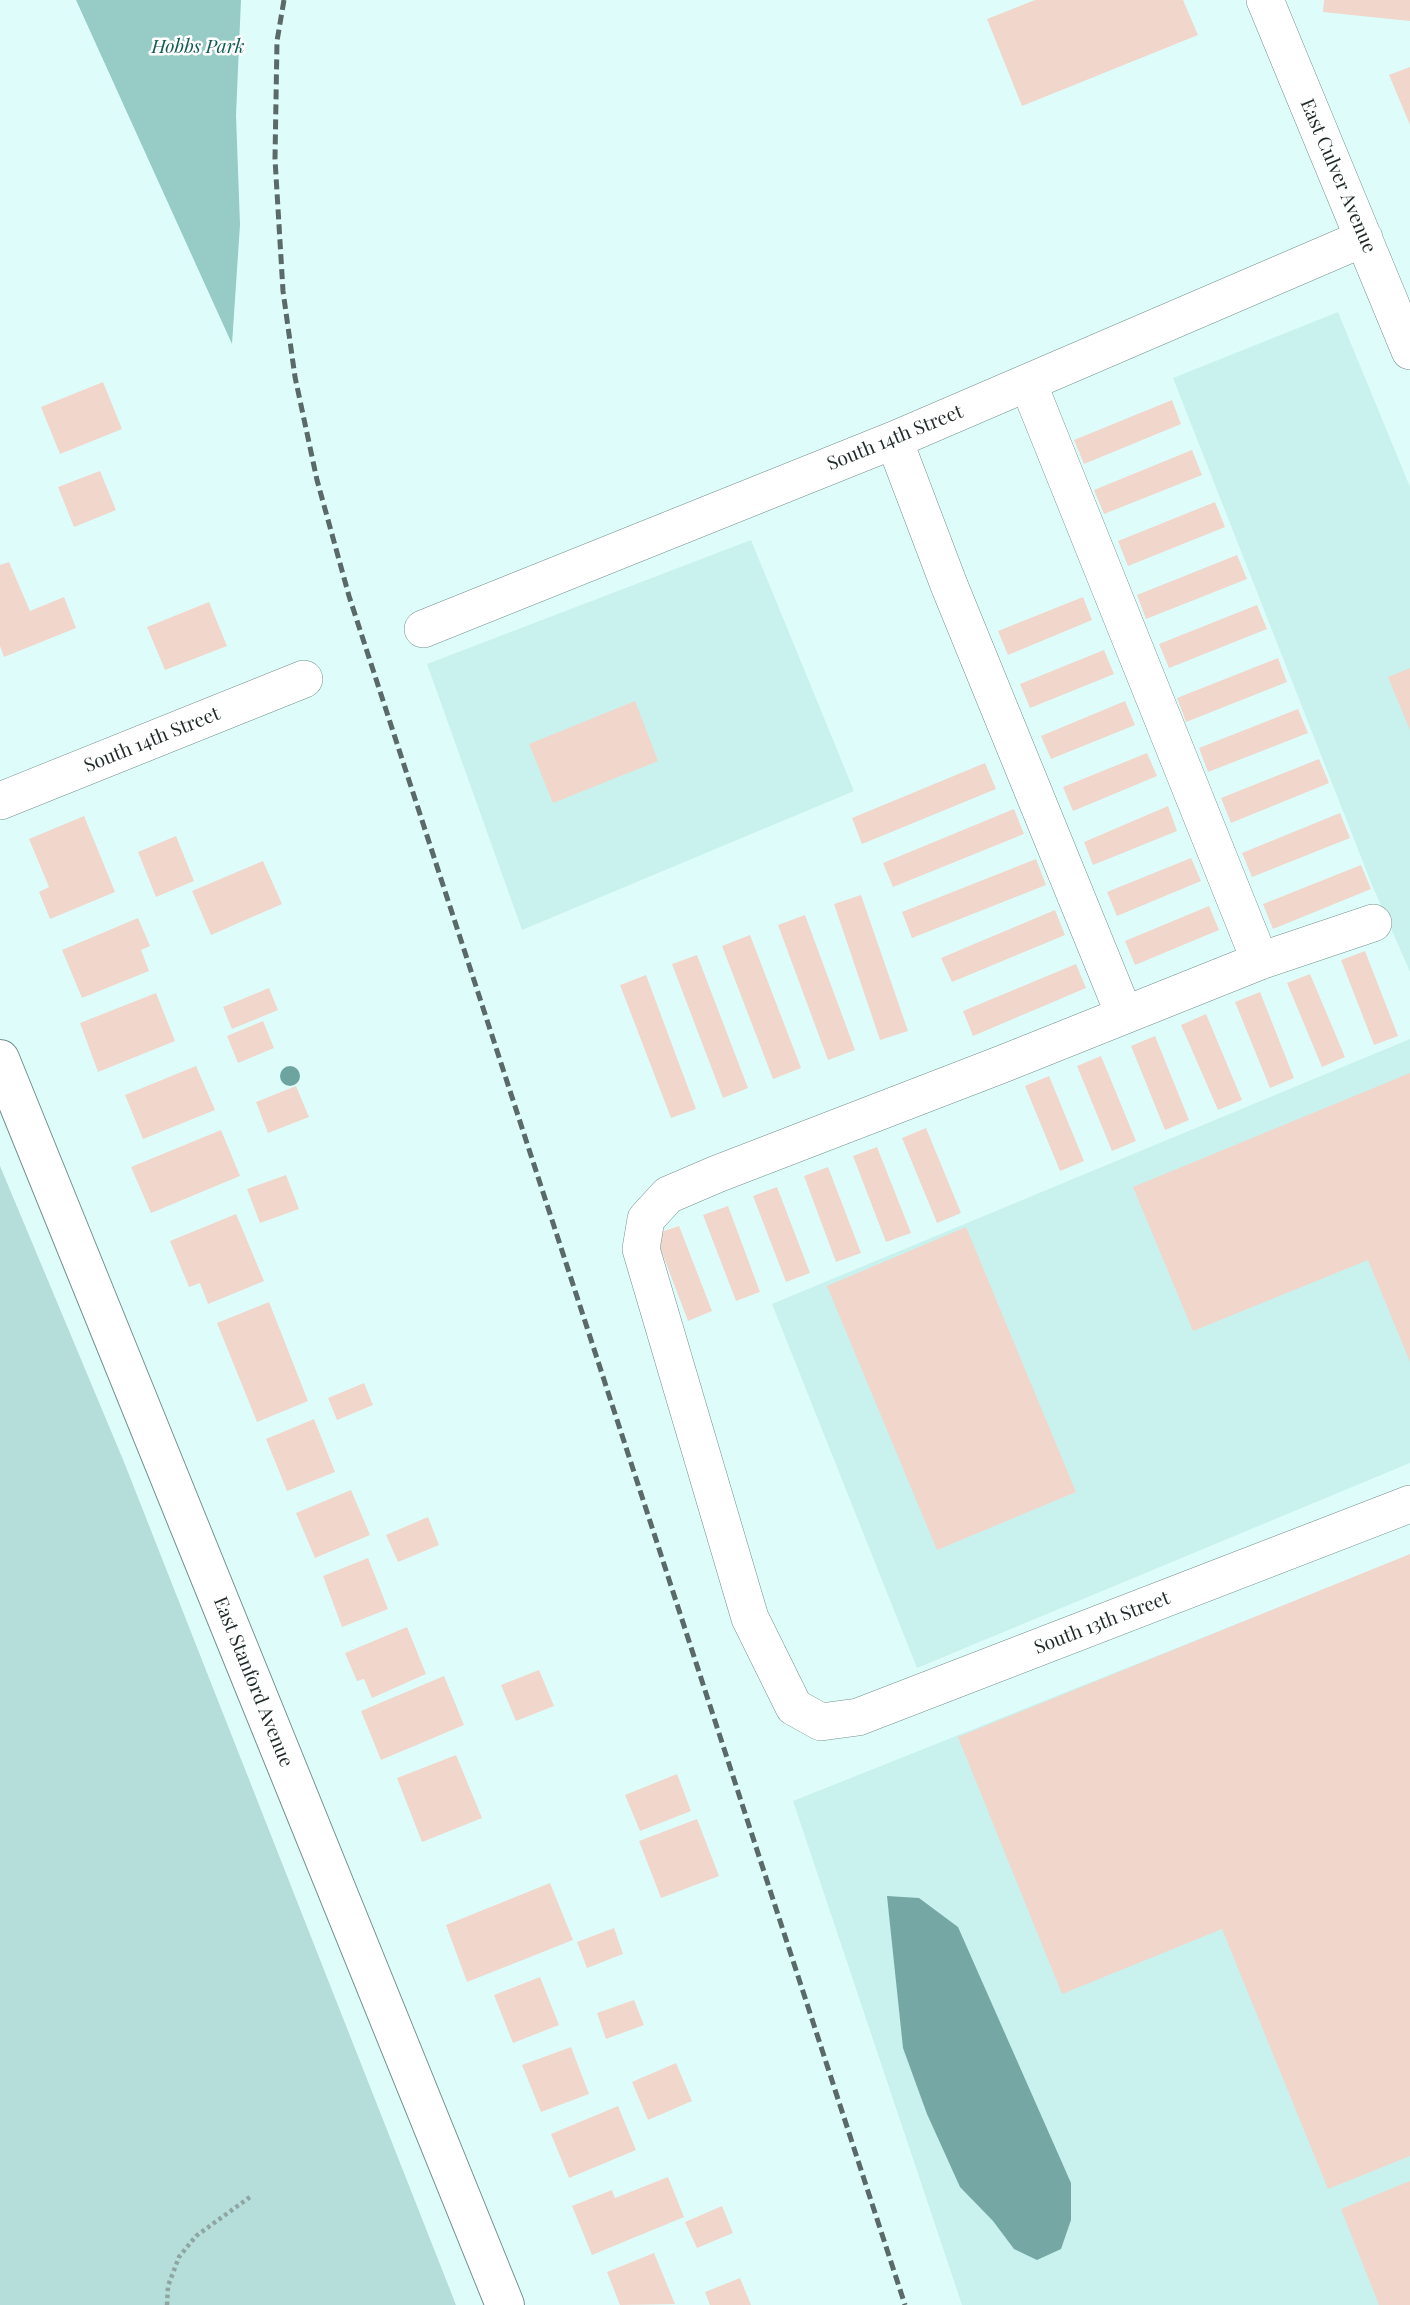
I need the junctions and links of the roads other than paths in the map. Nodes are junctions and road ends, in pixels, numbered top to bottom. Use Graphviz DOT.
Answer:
graph roads {
  1 [pos="1265,0"];
  2 [pos="1364,238"];
  3 [pos="1410,351"];
  4 [pos="1028,383"];
  5 [pos="894,440"];
  6 [pos="423,629"];
  7 [pos="304,679"];
  8 [pos="0,801"];
  9 [pos="1373,923"];
  10 [pos="1260,961"];
  11 [pos="1124,1014"];
  12 [pos="0,1059"];
  13 [pos="1410,1504"];
  14 [pos="505,2305"];
  1 -- 2 [label="street, East Culver Avenue"];
  2 -- 3 [label="street, East Culver Avenue"];
  2 -- 4 [label="street, South 14th Street"];
  4 -- 5 [label="street, South 14th Street"];
  4 -- 10 [label="street"];
  5 -- 6 [label="street, South 14th Street"];
  5 -- 11 [label="street"];
  7 -- 8 [label="street, South 14th Street"];
  9 -- 10 [label="street"];
  10 -- 11 [label="street"];
  11 -- 13 [label="street, South 13th Street"];
  12 -- 14 [label="main road, East Stanford Avenue"];
}
